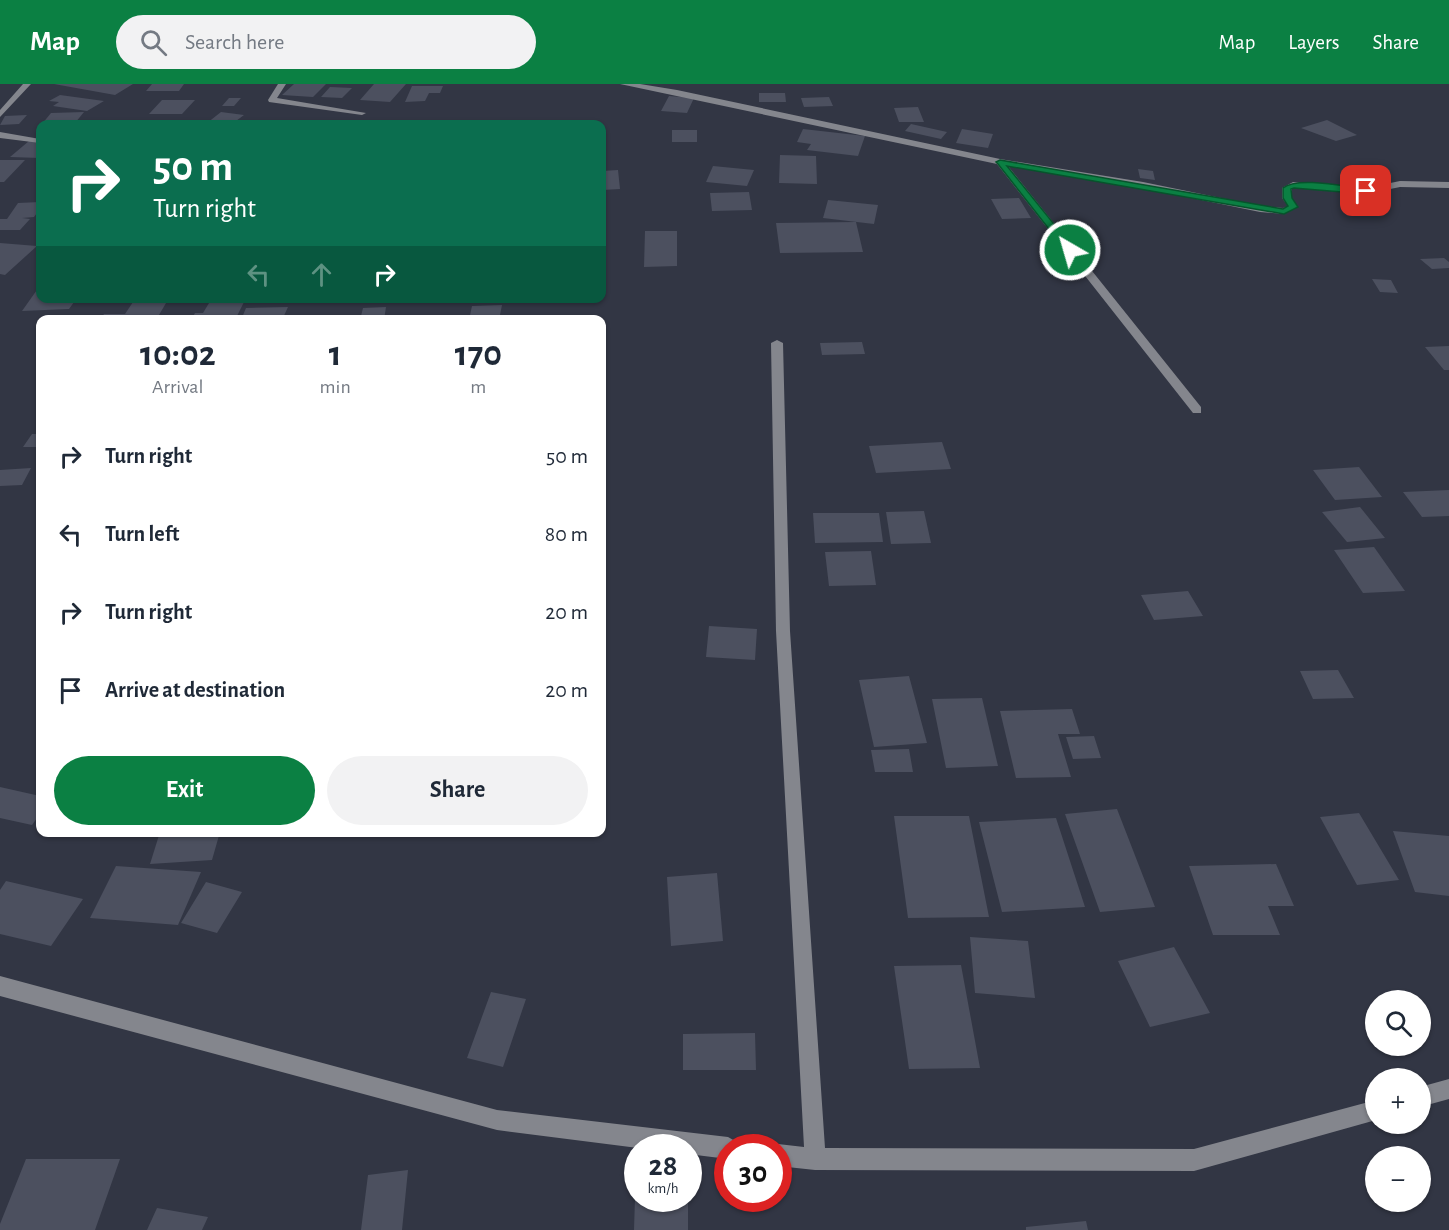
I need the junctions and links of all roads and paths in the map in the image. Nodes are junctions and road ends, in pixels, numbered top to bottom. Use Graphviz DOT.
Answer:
graph roads {
  1 [pos="27,84"];
  2 [pos="282,84"];
  3 [pos="624,84"];
  4 [pos="362,114"];
  5 [pos="0,115"];
  6 [pos="0,135"];
  7 [pos="36,140"];
  8 [pos="1000,162"];
  9 [pos="1449,185"];
  10 [pos="777,343"];
  11 [pos="1197,410"];
  12 [pos="0,986"];
  13 [pos="1449,1089"];
  14 [pos="1431,1094"];
  15 [pos="1365,1113"];
  16 [pos="714,1146"];
  17 [pos="792,1157"];
  18 [pos="815,1159"];
  1 -- 5 [label="street"];
  2 -- 4 [label="street"];
  3 -- 8 [label="street"];
  6 -- 7 [label="street"];
  8 -- 9 [label="street"];
  8 -- 11 [label="street"];
  10 -- 18 [label="street"];
  12 -- 16 [label="street"];
  13 -- 14 [label="street"];
  15 -- 18 [label="street"];
  17 -- 18 [label="street"];
}
